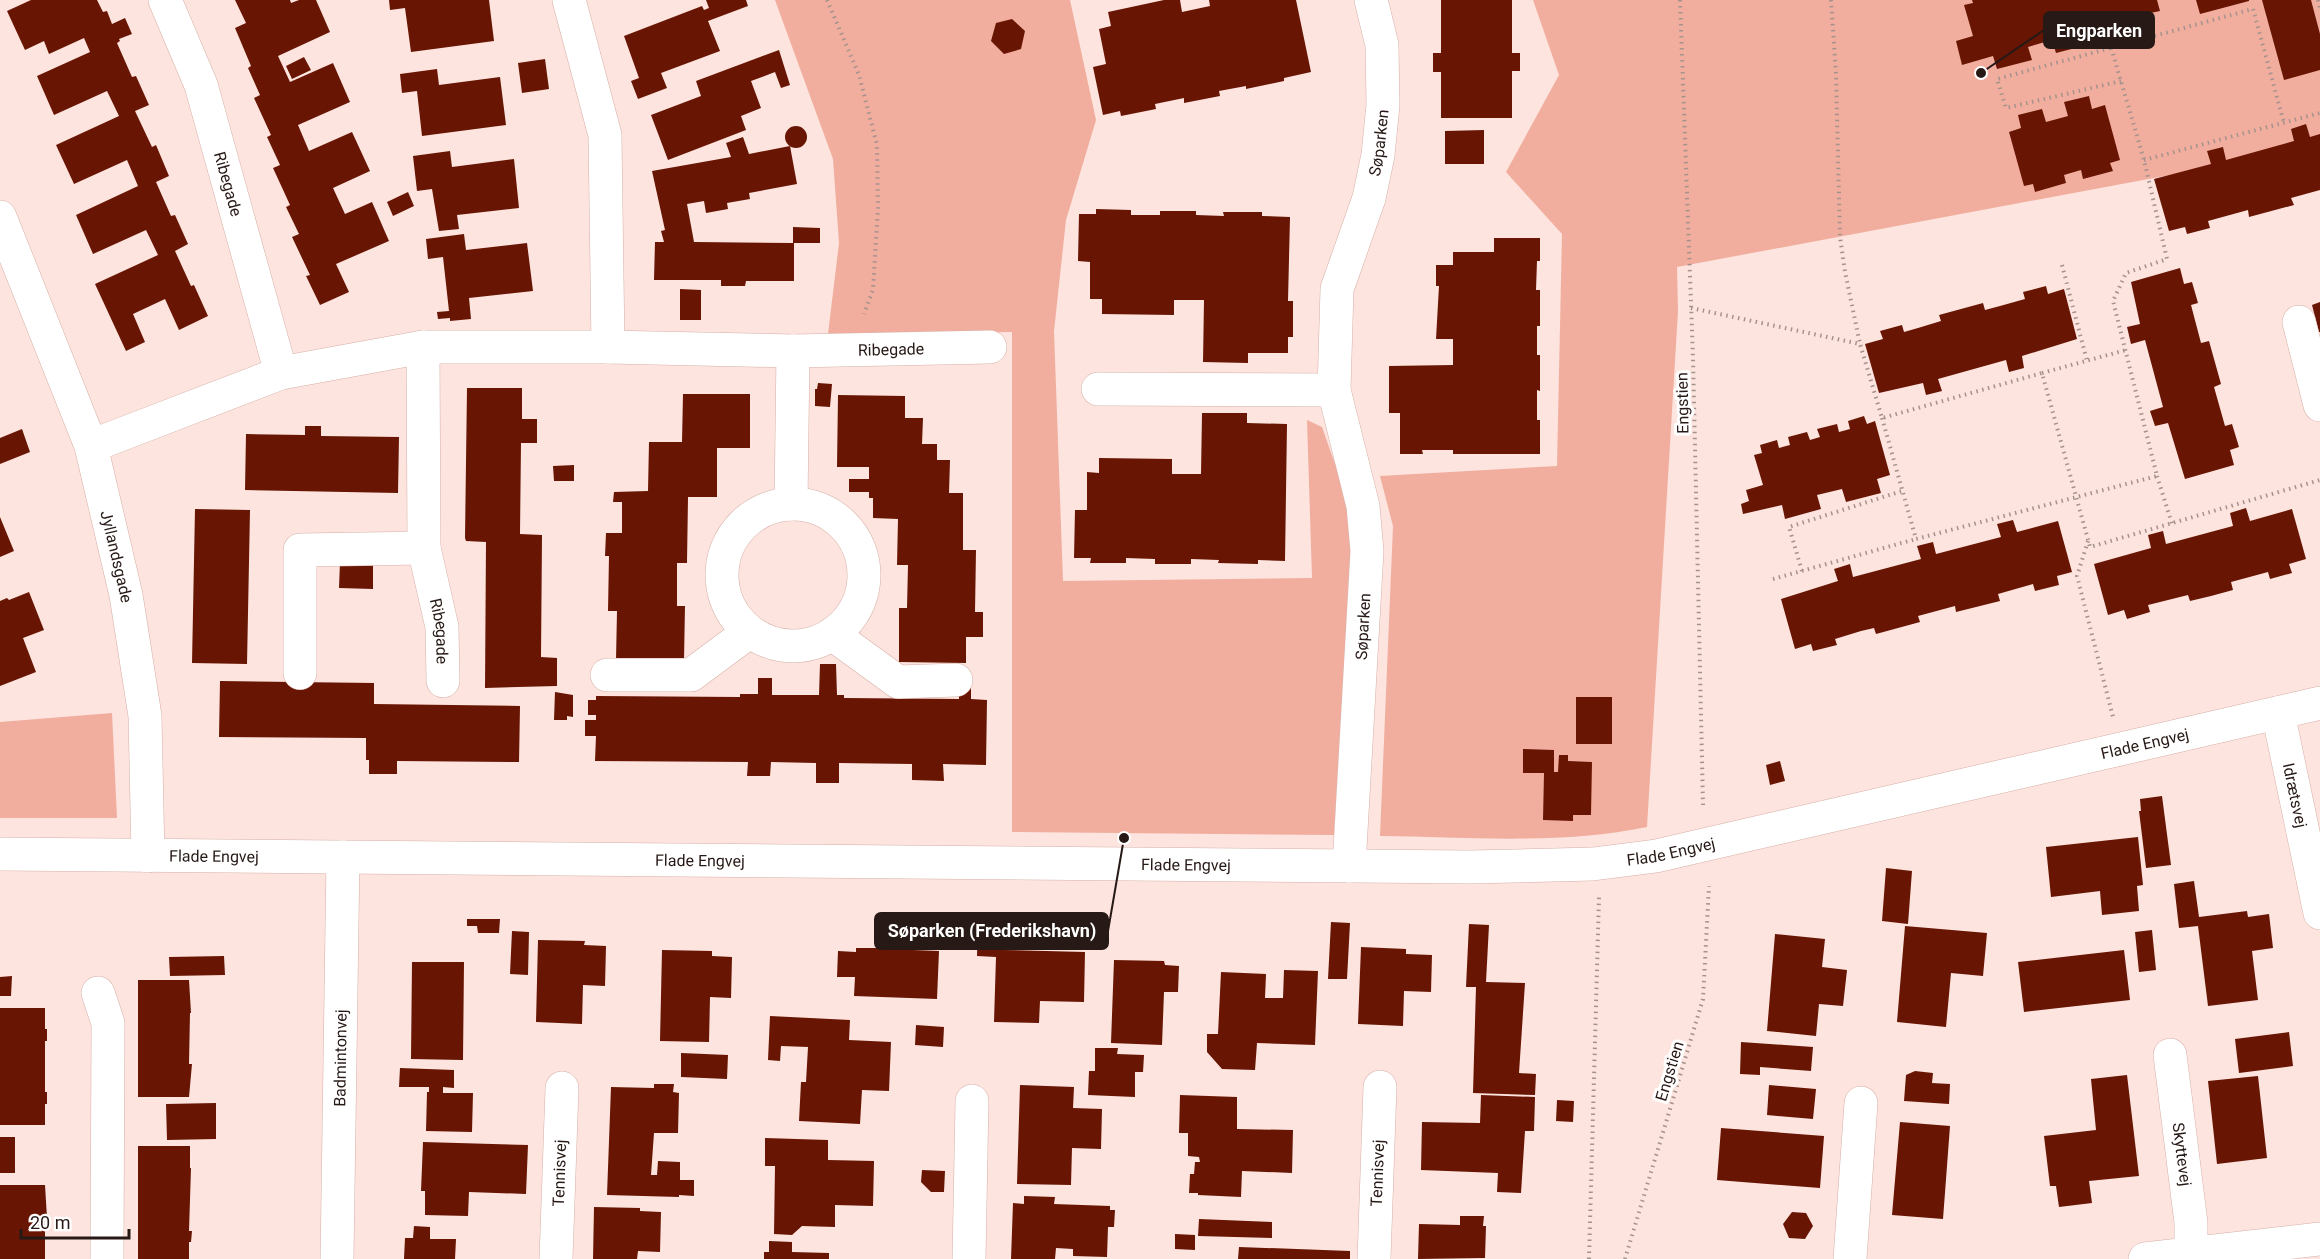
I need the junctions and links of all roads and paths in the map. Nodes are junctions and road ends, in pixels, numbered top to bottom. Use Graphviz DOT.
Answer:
graph roads {
  1 [pos="165,0"];
  2 [pos="569,0"];
  3 [pos="827,0"];
  4 [pos="1371,0"];
  5 [pos="1680,0"];
  6 [pos="1831,0"];
  7 [pos="2318,0"];
  8 [pos="2320,8"];
  9 [pos="2111,47"];
  10 [pos="2121,81"];
  11 [pos="2320,113"];
  12 [pos="2284,123"];
  13 [pos="2144,160"];
  14 [pos="0,217"];
  15 [pos="2062,265"];
  16 [pos="10,276"];
  17 [pos="1691,308"];
  18 [pos="2299,322"];
  19 [pos="1860,344"];
  20 [pos="423,347"];
  21 [pos="608,347"];
  22 [pos="990,347"];
  23 [pos="853,349"];
  24 [pos="2126,350"];
  25 [pos="793,351"];
  26 [pos="2087,361"];
  27 [pos="281,373"];
  28 [pos="2043,373"];
  29 [pos="1098,389"];
  30 [pos="1334,390"];
  31 [pos="2320,405"];
  32 [pos="1882,418"];
  33 [pos="91,446"];
  34 [pos="2157,476"];
  35 [pos="2320,480"];
  36 [pos="1902,491"];
  37 [pos="2076,497"];
  38 [pos="791,504"];
  39 [pos="2172,524"];
  40 [pos="1916,539"];
  41 [pos="2088,540"];
  42 [pos="424,548"];
  43 [pos="1802,571"];
  44 [pos="1773,579"];
  45 [pos="749,632"];
  46 [pos="832,634"];
  47 [pos="300,673"];
  48 [pos="607,675"];
  49 [pos="443,681"];
  50 [pos="956,681"];
  51 [pos="2320,703"];
  52 [pos="2278,713"];
  53 [pos="2121,749"];
  54 [pos="1703,805"];
  55 [pos="0,854"];
  56 [pos="148,856"];
  57 [pos="343,857"];
  58 [pos="1593,864"];
  59 [pos="1348,866"];
  60 [pos="1709,886"];
  61 [pos="2320,913"];
  62 [pos="98,993"];
  63 [pos="2170,1055"];
  64 [pos="1380,1087"];
  65 [pos="562,1088"];
  66 [pos="972,1101"];
  67 [pos="1861,1103"];
  68 [pos="2320,1239"];
  69 [pos="2190,1257"];
  70 [pos="107,1259"];
  71 [pos="337,1259"];
  72 [pos="556,1259"];
  73 [pos="969,1259"];
  74 [pos="1374,1259"];
  75 [pos="1589,1259"];
  76 [pos="1625,1259"];
  77 [pos="1850,1259"];
  78 [pos="2145,1259"];
  1 -- 27 [label="street, Ribegade"];
  2 -- 21 [label="street"];
  3 -- 23 [label="path"];
  4 -- 30 [label="street, Søparken"];
  5 -- 17 [label="path, Engstien"];
  6 -- 19 [label="path"];
  7 -- 8 [label="path"];
  9 -- 10 [label="path"];
  9 -- 10 [label="path"];
  9 -- 12 [label="path"];
  10 -- 13 [label="path"];
  11 -- 12 [label="path"];
  12 -- 13 [label="path"];
  13 -- 24 [label="path"];
  14 -- 16 [label="street, Jyllandsgade"];
  15 -- 26 [label="path"];
  16 -- 33 [label="street, Jyllandsgade"];
  17 -- 19 [label="path"];
  17 -- 54 [label="path, Engstien"];
  18 -- 31 [label="street"];
  19 -- 32 [label="path"];
  20 -- 21 [label="street, Ribegade"];
  20 -- 27 [label="street, Ribegade"];
  20 -- 42 [label="street, Ribegade"];
  21 -- 25 [label="street, Ribegade"];
  22 -- 23 [label="street, Ribegade"];
  23 -- 25 [label="street, Ribegade"];
  24 -- 26 [label="path"];
  24 -- 34 [label="path"];
  25 -- 38 [label="street"];
  26 -- 28 [label="path"];
  27 -- 33 [label="street, Ribegade"];
  28 -- 32 [label="path"];
  28 -- 37 [label="path"];
  29 -- 30 [label="street"];
  30 -- 59 [label="street, Søparken"];
  32 -- 36 [label="path"];
  33 -- 56 [label="street, Jyllandsgade"];
  34 -- 37 [label="path"];
  34 -- 39 [label="path"];
  35 -- 39 [label="path"];
  36 -- 40 [label="path"];
  36 -- 43 [label="path"];
  37 -- 40 [label="path"];
  37 -- 41 [label="path"];
  38 -- 45 [label="street"];
  38 -- 46 [label="street"];
  39 -- 41 [label="path"];
  40 -- 43 [label="path"];
  41 -- 53 [label="path"];
  42 -- 47 [label="street"];
  42 -- 49 [label="street, Ribegade"];
  43 -- 44 [label="path"];
  45 -- 46 [label="street"];
  45 -- 48 [label="street"];
  46 -- 50 [label="street"];
  51 -- 52 [label="street, Flade Engvej"];
  52 -- 53 [label="street, Flade Engvej"];
  52 -- 61 [label="street, Idrætsvej"];
  53 -- 58 [label="street, Flade Engvej"];
  55 -- 56 [label="street, Flade Engvej"];
  56 -- 57 [label="street, Flade Engvej"];
  57 -- 59 [label="street, Flade Engvej"];
  57 -- 71 [label="street, Badmintonvej"];
  58 -- 59 [label="street, Flade Engvej"];
  58 -- 75 [label="path"];
  60 -- 76 [label="path, Engstien"];
  62 -- 70 [label="street"];
  63 -- 69 [label="street, Skyttevej"];
  64 -- 74 [label="street, Tennisvej"];
  65 -- 72 [label="street, Tennisvej"];
  66 -- 73 [label="street"];
  67 -- 77 [label="street"];
  68 -- 69 [label="street"];
  69 -- 78 [label="street"];
}
